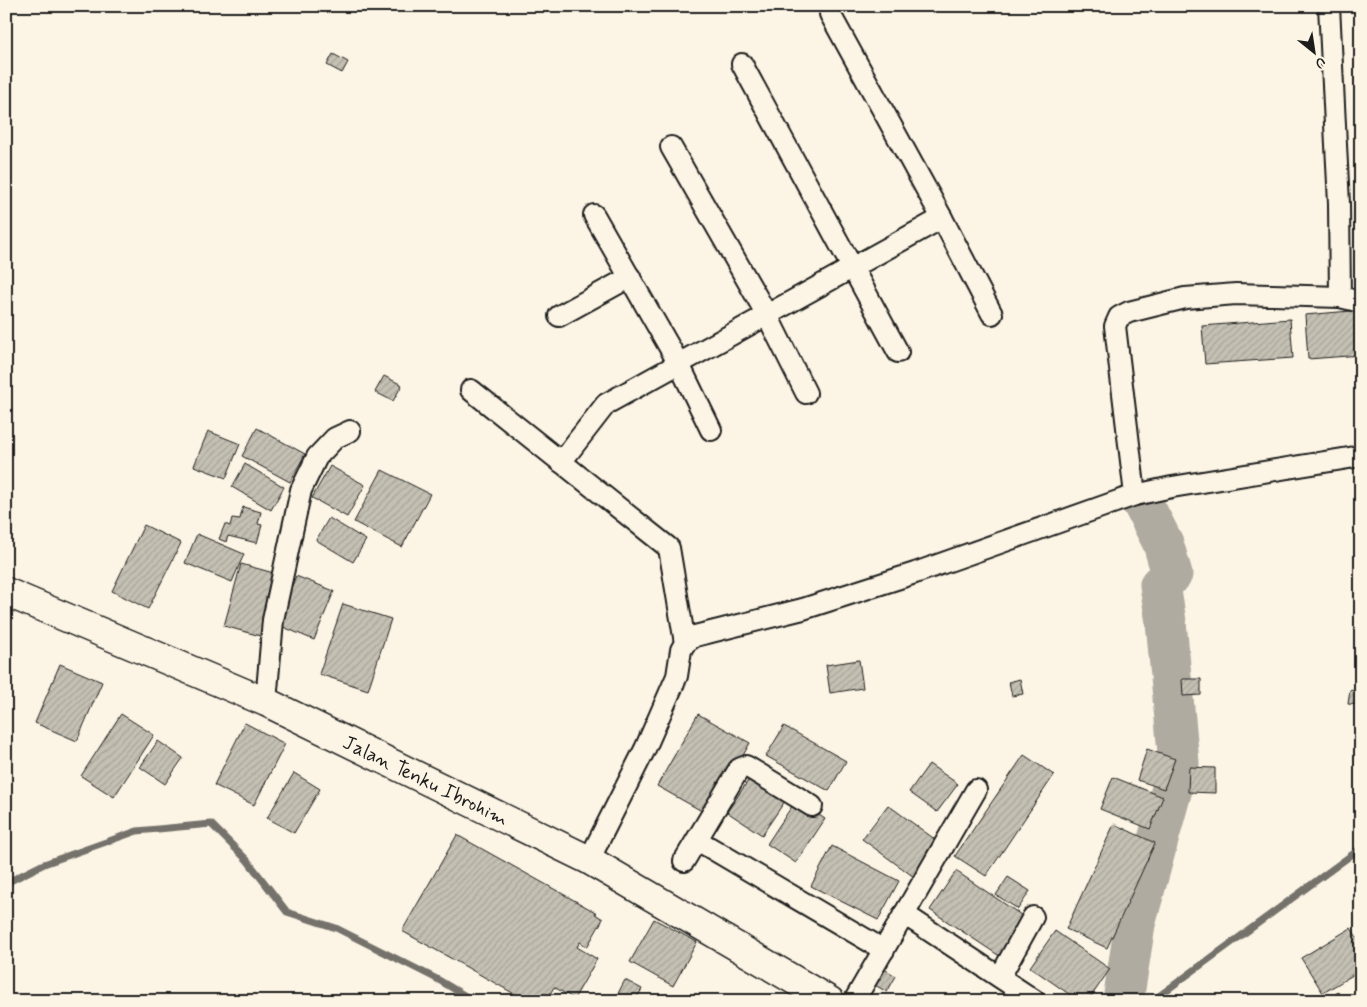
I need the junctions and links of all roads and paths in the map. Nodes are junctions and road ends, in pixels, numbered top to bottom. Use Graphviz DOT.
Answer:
graph roads {
  1 [pos="1329,6"];
  2 [pos="830,14"];
  3 [pos="742,64"];
  4 [pos="671,147"];
  5 [pos="594,215"];
  6 [pos="942,218"];
  7 [pos="853,267"];
  8 [pos="630,277"];
  9 [pos="1340,298"];
  10 [pos="1361,302"];
  11 [pos="992,314"];
  12 [pos="767,315"];
  13 [pos="559,316"];
  14 [pos="898,352"];
  15 [pos="678,364"];
  16 [pos="471,390"];
  17 [pos="806,393"];
  18 [pos="711,430"];
  19 [pos="350,431"];
  20 [pos="1361,456"];
  21 [pos="561,462"];
  22 [pos="1135,495"];
  23 [pos="6,592"];
  24 [pos="685,643"];
  25 [pos="266,702"];
  26 [pos="976,790"];
  27 [pos="812,806"];
  28 [pos="697,840"];
  29 [pos="588,860"];
  30 [pos="684,861"];
  31 [pos="904,914"];
  32 [pos="1033,918"];
  33 [pos="884,950"];
  34 [pos="1000,977"];
  35 [pos="1034,1000"];
  36 [pos="830,1001"];
  37 [pos="854,1001"];
  1 -- 9 [label="street"];
  2 -- 6 [label="street"];
  3 -- 7 [label="street"];
  4 -- 12 [label="street"];
  5 -- 8 [label="street"];
  6 -- 7 [label="street"];
  6 -- 11 [label="street"];
  7 -- 12 [label="street"];
  7 -- 14 [label="street"];
  8 -- 13 [label="street"];
  8 -- 15 [label="street"];
  9 -- 10 [label="street"];
  9 -- 22 [label="street"];
  12 -- 15 [label="street"];
  12 -- 17 [label="street"];
  15 -- 18 [label="street"];
  15 -- 21 [label="street"];
  16 -- 21 [label="street"];
  19 -- 25 [label="street"];
  20 -- 22 [label="street"];
  21 -- 24 [label="street"];
  22 -- 24 [label="street"];
  23 -- 25 [label="main road, Jalan Tenku Ibrohim"];
  24 -- 29 [label="street"];
  25 -- 29 [label="main road, Jalan Tenku Ibrohim"];
  26 -- 31 [label="street"];
  27 -- 28 [label="street"];
  28 -- 30 [label="street"];
  28 -- 33 [label="street"];
  29 -- 36 [label="main road, Jalan Tenku Ibrohim"];
  31 -- 33 [label="street"];
  31 -- 34 [label="street"];
  32 -- 34 [label="street"];
  33 -- 37 [label="street"];
  34 -- 35 [label="street"];
}
